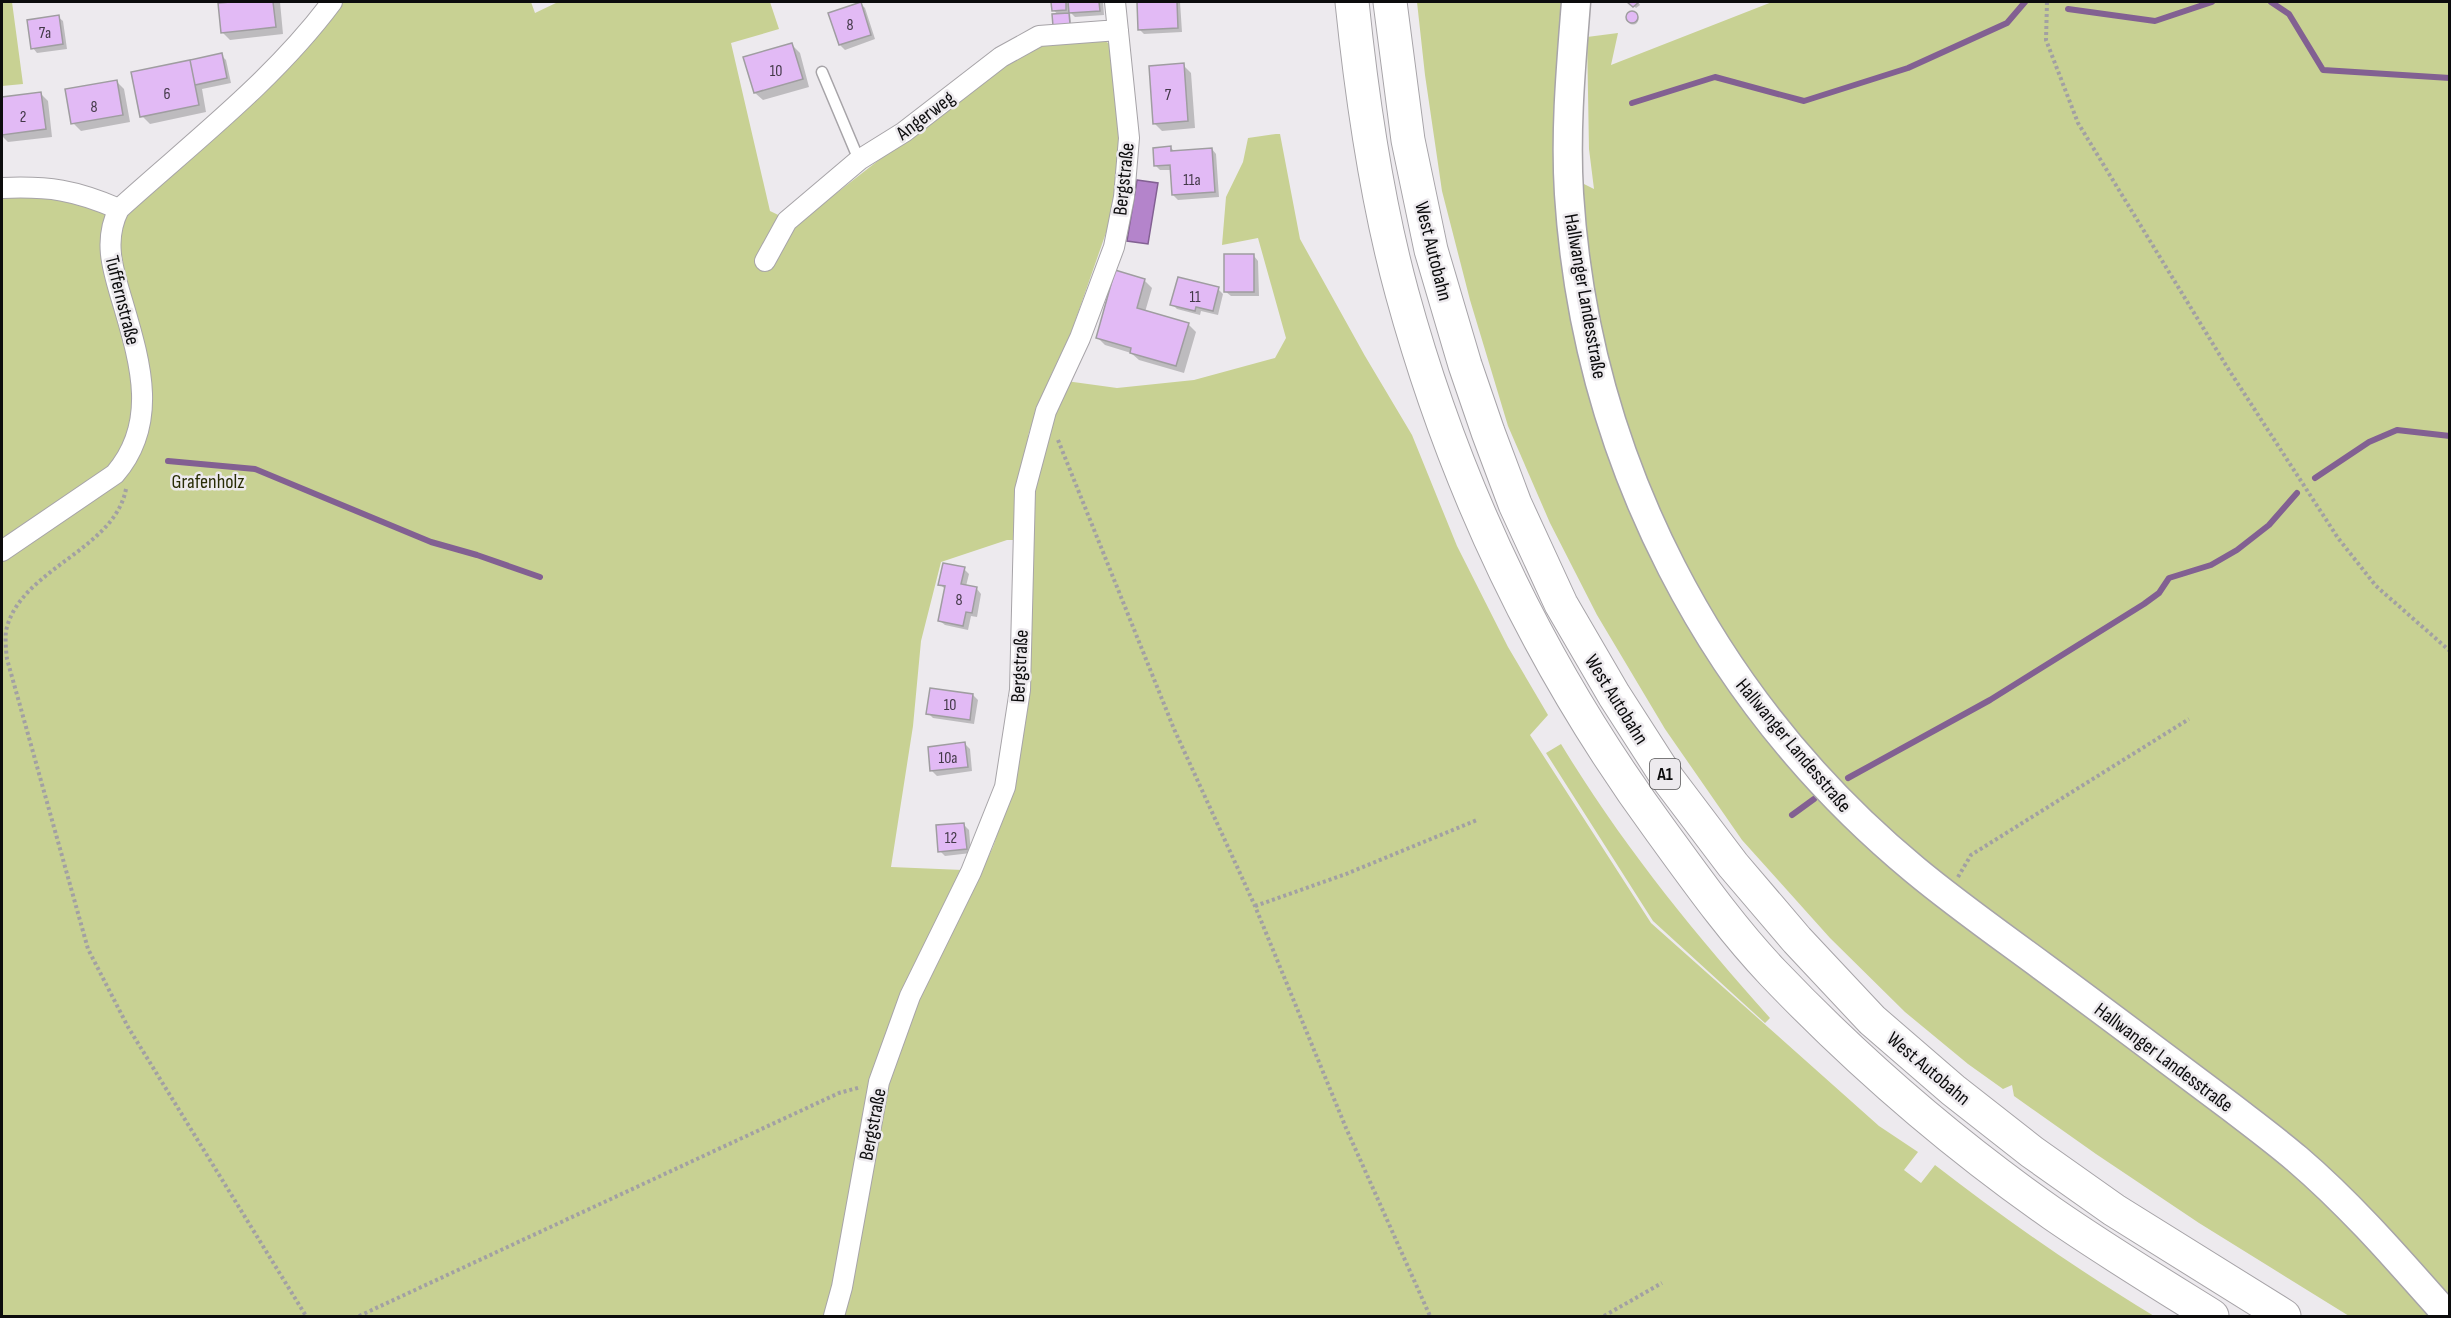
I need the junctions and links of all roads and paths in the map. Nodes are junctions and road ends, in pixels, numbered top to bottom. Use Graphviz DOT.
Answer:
graph roads {
  1 [pos="332,2"];
  2 [pos="1115,2"];
  3 [pos="1352,2"];
  4 [pos="1390,2"];
  5 [pos="1576,2"];
  6 [pos="2047,2"];
  7 [pos="1118,30"];
  8 [pos="822,72"];
  9 [pos="859,160"];
  10 [pos="2,188"];
  11 [pos="119,209"];
  12 [pos="765,261"];
  13 [pos="1046,411"];
  14 [pos="114,474"];
  15 [pos="2,551"];
  16 [pos="2450,651"];
  17 [pos="2189,719"];
  18 [pos="1477,820"];
  19 [pos="1947,895"];
  20 [pos="1255,906"];
  21 [pos="879,1082"];
  22 [pos="1662,1283"];
  23 [pos="306,1317"];
  24 [pos="359,1317"];
  25 [pos="834,1317"];
  26 [pos="1430,1317"];
  27 [pos="1604,1317"];
  28 [pos="2212,1317"];
  29 [pos="2284,1317"];
  30 [pos="2448,1317"];
  1 -- 11 [label="street"];
  2 -- 7 [label="street, Bergstraße"];
  3 -- 28 [label="highway, West Autobahn / A1"];
  4 -- 29 [label="highway, West Autobahn / A1"];
  5 -- 19 [label="street, Hallwanger Landesstraße"];
  6 -- 16 [label="path"];
  7 -- 9 [label="street, Angerweg"];
  7 -- 13 [label="street, Bergstraße"];
  8 -- 9 [label="lane"];
  9 -- 12 [label="street, Angerweg"];
  10 -- 11 [label="street"];
  11 -- 14 [label="street, Tuffernstraße"];
  13 -- 20 [label="path"];
  13 -- 21 [label="street, Bergstraße"];
  14 -- 15 [label="street, Tuffernstraße"];
  14 -- 23 [label="path"];
  17 -- 19 [label="path"];
  18 -- 20 [label="path"];
  19 -- 30 [label="street, Hallwanger Landesstraße"];
  20 -- 26 [label="path"];
  21 -- 24 [label="path"];
  21 -- 25 [label="street, Bergstraße"];
  22 -- 27 [label="path"];
}
